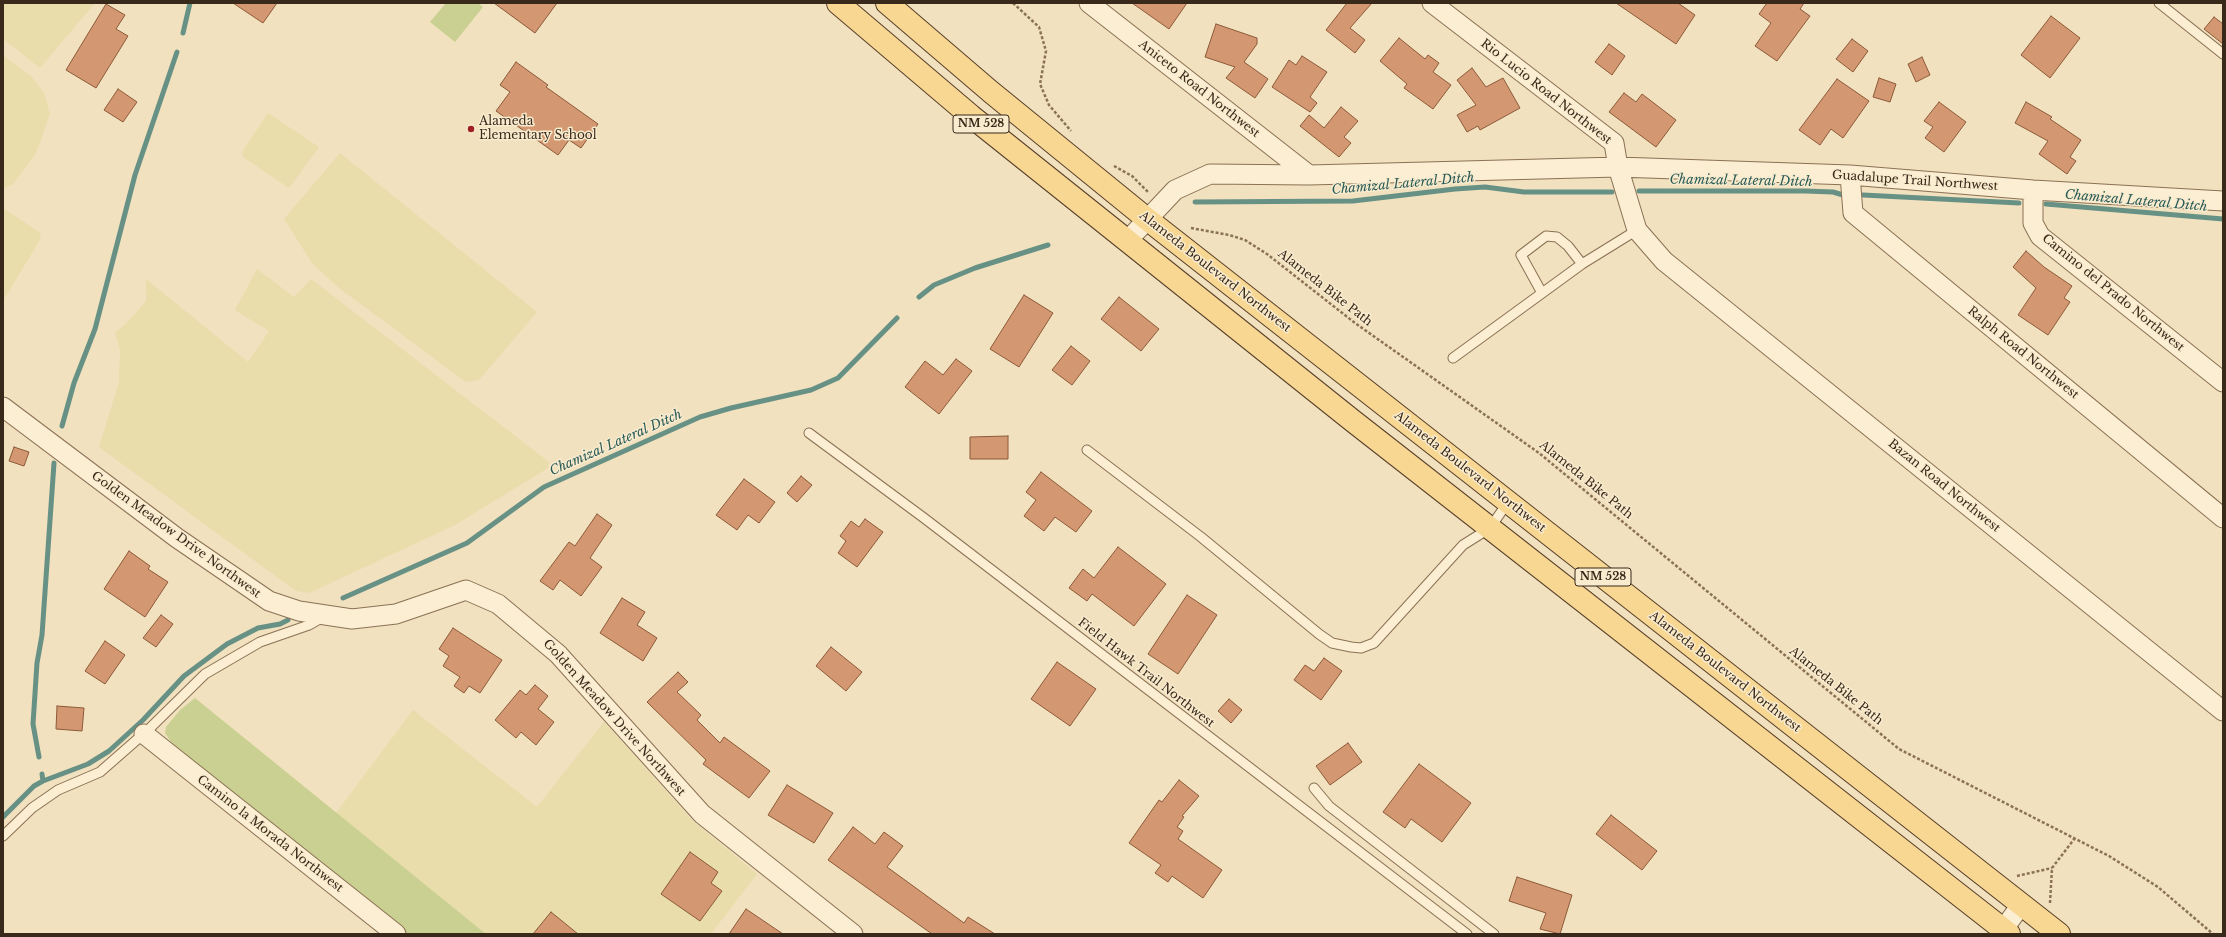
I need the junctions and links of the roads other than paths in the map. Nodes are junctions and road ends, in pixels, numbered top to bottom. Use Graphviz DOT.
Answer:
graph roads {
  1 [pos="838,3"];
  2 [pos="887,3"];
  3 [pos="1089,3"];
  4 [pos="1432,3"];
  5 [pos="2159,3"];
  6 [pos="2223,54"];
  7 [pos="1618,167"];
  8 [pos="1309,175"];
  9 [pos="1850,175"];
  10 [pos="2033,190"];
  11 [pos="2223,201"];
  12 [pos="1154,212"];
  13 [pos="1637,230"];
  14 [pos="1128,240"];
  15 [pos="1664,261"];
  16 [pos="1582,264"];
  17 [pos="1542,293"];
  18 [pos="1453,358"];
  19 [pos="2223,382"];
  20 [pos="3,407"];
  21 [pos="809,433"];
  22 [pos="1087,450"];
  23 [pos="1508,502"];
  24 [pos="2223,518"];
  25 [pos="1490,528"];
  26 [pos="325,616"];
  27 [pos="2223,711"];
  28 [pos="144,734"];
  29 [pos="1314,788"];
  30 [pos="3,836"];
  31 [pos="2021,905"];
  32 [pos="2004,932"];
  33 [pos="396,934"];
  34 [pos="853,934"];
  35 [pos="1467,934"];
  36 [pos="1494,934"];
  37 [pos="2059,934"];
  1 -- 14 [label="main road, NM 528"];
  2 -- 12 [label="main road, Alameda Boulevard Northwest / NM 528"];
  3 -- 8 [label="street, Aniceto Road Northwest"];
  4 -- 7 [label="street, Rio Lucio Road Northwest"];
  5 -- 6 [label="lane"];
  7 -- 8 [label="street, Guadalupe Trail Northwest"];
  7 -- 9 [label="street, Guadalupe Trail Northwest"];
  7 -- 13 [label="street, Rio Lucio Road Northwest"];
  8 -- 12 [label="street, Guadalupe Trail Northwest"];
  9 -- 10 [label="street, Guadalupe Trail Northwest"];
  9 -- 24 [label="street, Ralph Road Northwest"];
  10 -- 11 [label="street, Guadalupe Trail Northwest"];
  10 -- 19 [label="street, Camino del Prado Northwest"];
  12 -- 14 [label="street, Guadalupe Trail Northwest"];
  12 -- 23 [label="main road, Alameda Boulevard Northwest / NM 528"];
  13 -- 15 [label="street, Rio Lucio Road Northwest"];
  13 -- 16 [label="lane"];
  14 -- 25 [label="main road, NM 528"];
  15 -- 27 [label="street, Bazan Road Northwest"];
  16 -- 17 [label="lane"];
  16 -- 17 [label="lane"];
  17 -- 18 [label="lane"];
  20 -- 26 [label="street, Golden Meadow Drive Northwest"];
  21 -- 35 [label="lane, Field Hawk Trail Northwest"];
  22 -- 25 [label="lane"];
  23 -- 25 [label="lane"];
  23 -- 31 [label="main road, Alameda Boulevard Northwest / NM 528"];
  25 -- 32 [label="main road, NM 528"];
  26 -- 28 [label="lane"];
  26 -- 34 [label="street, Golden Meadow Drive Northwest"];
  28 -- 30 [label="lane"];
  28 -- 33 [label="street, Camino la Morada Northwest"];
  29 -- 36 [label="lane"];
  31 -- 32 [label="street"];
  31 -- 37 [label="main road, Alameda Boulevard Northwest / NM 528"];
}
